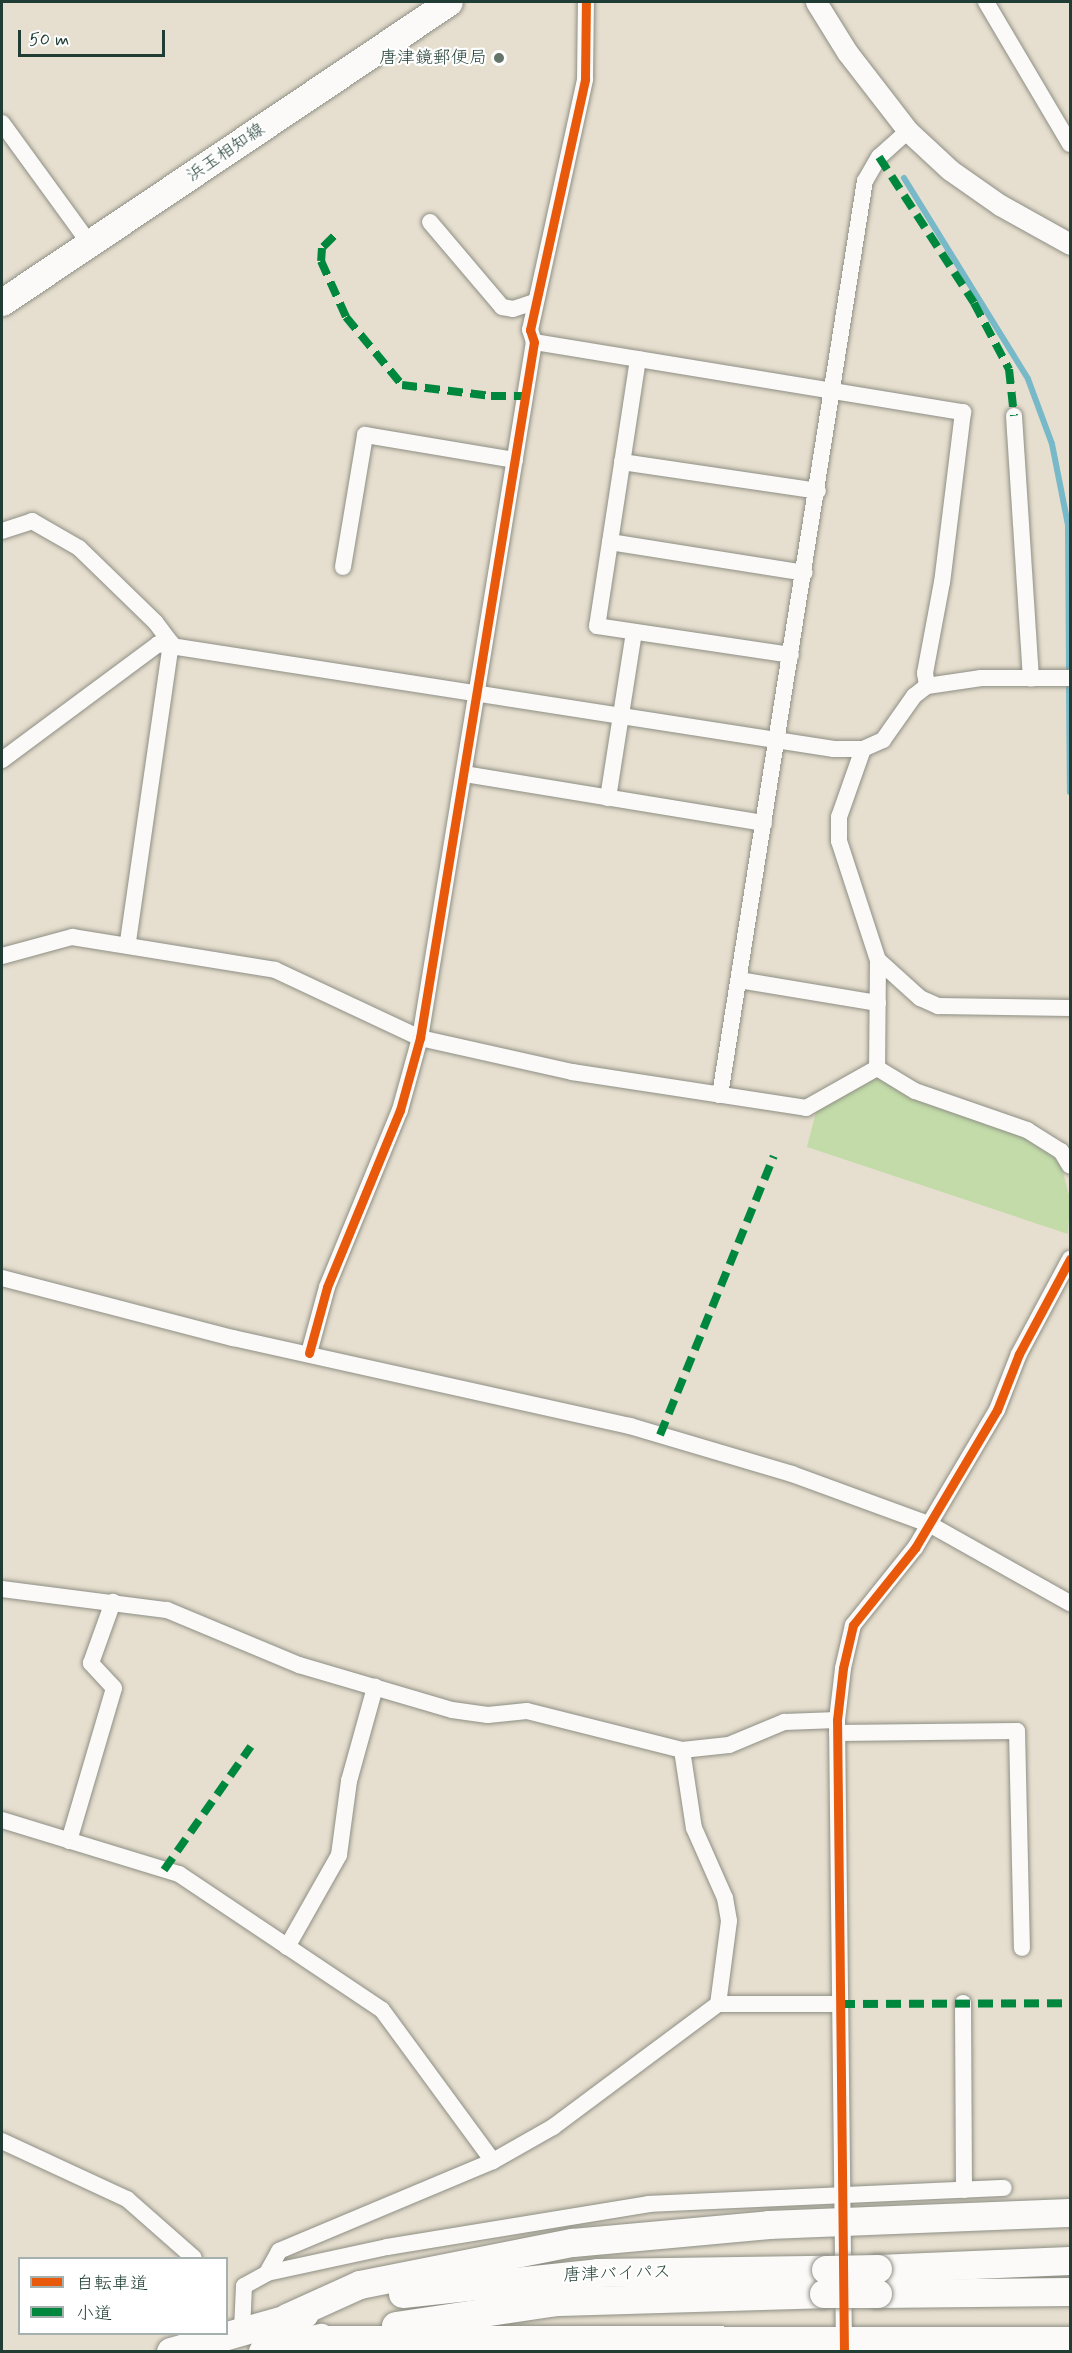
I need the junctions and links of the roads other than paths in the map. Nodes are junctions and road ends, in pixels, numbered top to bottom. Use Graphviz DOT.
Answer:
graph roads {
  1 [pos="449,2"];
  2 [pos="586,2"];
  3 [pos="816,2"];
  4 [pos="986,2"];
  5 [pos="2,123"];
  6 [pos="908,131"];
  7 [pos="1071,144"];
  8 [pos="430,222"];
  9 [pos="90,244"];
  10 [pos="1071,244"];
  11 [pos="2,302"];
  12 [pos="535,302"];
  13 [pos="534,342"];
  14 [pos="638,359"];
  15 [pos="834,391"];
  16 [pos="1014,416"];
  17 [pos="515,460"];
  18 [pos="622,462"];
  19 [pos="818,491"];
  20 [pos="2,531"];
  21 [pos="610,542"];
  22 [pos="343,567"];
  23 [pos="805,573"];
  24 [pos="634,632"];
  25 [pos="171,644"];
  26 [pos="792,656"];
  27 [pos="1031,678"];
  28 [pos="1071,678"];
  29 [pos="927,686"];
  30 [pos="477,694"];
  31 [pos="621,716"];
  32 [pos="778,740"];
  33 [pos="863,749"];
  34 [pos="2,760"];
  35 [pos="464,774"];
  36 [pos="608,798"];
  37 [pos="764,823"];
  38 [pos="128,943"];
  39 [pos="2,956"];
  40 [pos="878,960"];
  41 [pos="739,980"];
  42 [pos="878,1003"];
  43 [pos="1071,1008"];
  44 [pos="420,1038"];
  45 [pos="877,1068"];
  46 [pos="720,1095"];
  47 [pos="1071,1167"];
  48 [pos="1071,1259"];
  49 [pos="2,1278"];
  50 [pos="309,1353"];
  51 [pos="929,1524"];
  52 [pos="2,1589"];
  53 [pos="113,1602"];
  54 [pos="1071,1603"];
  55 [pos="375,1687"];
  56 [pos="837,1727"];
  57 [pos="682,1750"];
  58 [pos="2,1820"];
  59 [pos="69,1840"];
  60 [pos="287,1947"];
  61 [pos="1022,1948"];
  62 [pos="963,2003"];
  63 [pos="718,2004"];
  64 [pos="840,2004"];
  65 [pos="2,2141"];
  66 [pos="493,2161"];
  67 [pos="1004,2187"];
  68 [pos="964,2190"];
  69 [pos="844,2209"];
  70 [pos="1071,2213"];
  71 [pos="192,2257"];
  72 [pos="1071,2262"];
  73 [pos="267,2273"];
  74 [pos="825,2282"];
  75 [pos="878,2282"];
  76 [pos="228,2286"];
  77 [pos="244,2286"];
  78 [pos="1071,2292"];
  79 [pos="286,2318"];
  80 [pos="242,2330"];
  81 [pos="228,2334"];
  82 [pos="226,2335"];
  83 [pos="304,2340"];
  84 [pos="1071,2341"];
  85 [pos="844,2346"];
  86 [pos="171,2352"];
  87 [pos="263,2352"];
  1 -- 9 [label="main road, 浜玉相知線"];
  2 -- 12 [label="street"];
  3 -- 6 [label="street"];
  4 -- 7 [label="street"];
  5 -- 9 [label="street"];
  6 -- 10 [label="street"];
  6 -- 15 [label="street"];
  8 -- 12 [label="street"];
  9 -- 11 [label="main road, 浜玉相知線"];
  12 -- 13 [label="street"];
  13 -- 14 [label="street"];
  13 -- 17 [label="street"];
  14 -- 15 [label="street"];
  14 -- 18 [label="street"];
  15 -- 19 [label="street"];
  15 -- 29 [label="street"];
  16 -- 27 [label="street"];
  17 -- 22 [label="street"];
  17 -- 30 [label="street"];
  18 -- 19 [label="street"];
  18 -- 21 [label="street"];
  19 -- 23 [label="street"];
  20 -- 25 [label="street"];
  21 -- 23 [label="street"];
  21 -- 24 [label="street"];
  23 -- 26 [label="street"];
  24 -- 26 [label="street"];
  24 -- 31 [label="street"];
  25 -- 30 [label="street"];
  25 -- 34 [label="street"];
  25 -- 38 [label="street"];
  26 -- 32 [label="street"];
  27 -- 28 [label="street"];
  27 -- 29 [label="street"];
  29 -- 33 [label="street"];
  30 -- 31 [label="street"];
  30 -- 35 [label="street"];
  31 -- 32 [label="street"];
  31 -- 36 [label="street"];
  32 -- 33 [label="street"];
  32 -- 37 [label="street"];
  33 -- 40 [label="street"];
  35 -- 36 [label="street"];
  35 -- 44 [label="street"];
  36 -- 37 [label="street"];
  37 -- 41 [label="street"];
  38 -- 39 [label="street"];
  38 -- 44 [label="street"];
  40 -- 42 [label="street"];
  40 -- 43 [label="street"];
  41 -- 42 [label="street"];
  41 -- 46 [label="street"];
  42 -- 45 [label="street"];
  44 -- 46 [label="street"];
  44 -- 50 [label="street"];
  45 -- 46 [label="street"];
  45 -- 47 [label="street"];
  48 -- 51 [label="street"];
  49 -- 50 [label="street"];
  50 -- 51 [label="street"];
  51 -- 54 [label="street"];
  51 -- 56 [label="street"];
  52 -- 53 [label="street"];
  53 -- 55 [label="street"];
  53 -- 59 [label="street"];
  55 -- 57 [label="street"];
  55 -- 60 [label="street"];
  56 -- 57 [label="street"];
  56 -- 61 [label="street"];
  56 -- 64 [label="street"];
  57 -- 63 [label="street"];
  58 -- 59 [label="street"];
  59 -- 60 [label="street"];
  60 -- 66 [label="street"];
  62 -- 68 [label="street"];
  63 -- 64 [label="street"];
  63 -- 66 [label="street"];
  64 -- 69 [label="street"];
  65 -- 71 [label="street"];
  66 -- 73 [label="street"];
  67 -- 68 [label="street"];
  68 -- 69 [label="street"];
  69 -- 70 [label="highway"];
  69 -- 73 [label="street"];
  69 -- 79 [label="highway"];
  69 -- 85 [label="street"];
  72 -- 75 [label="highway, 唐津バイパス"];
  73 -- 77 [label="street"];
  74 -- 75 [label="highway, 唐津バイパス, bridge"];
  74 -- 79 [label="highway, 唐津バイパス"];
  74 -- 83 [label="highway, 唐津バイパス"];
  75 -- 78 [label="highway, 唐津バイパス"];
  76 -- 77 [label="street"];
  77 -- 80 [label="street"];
  79 -- 80 [label="highway, 唐津バイパス"];
  80 -- 81 [label="highway, 唐津バイパス"];
  82 -- 86 [label="highway, 唐津バイパス"];
  83 -- 85 [label="highway"];
  83 -- 87 [label="highway, 唐津バイパス"];
  84 -- 85 [label="highway"];
}
